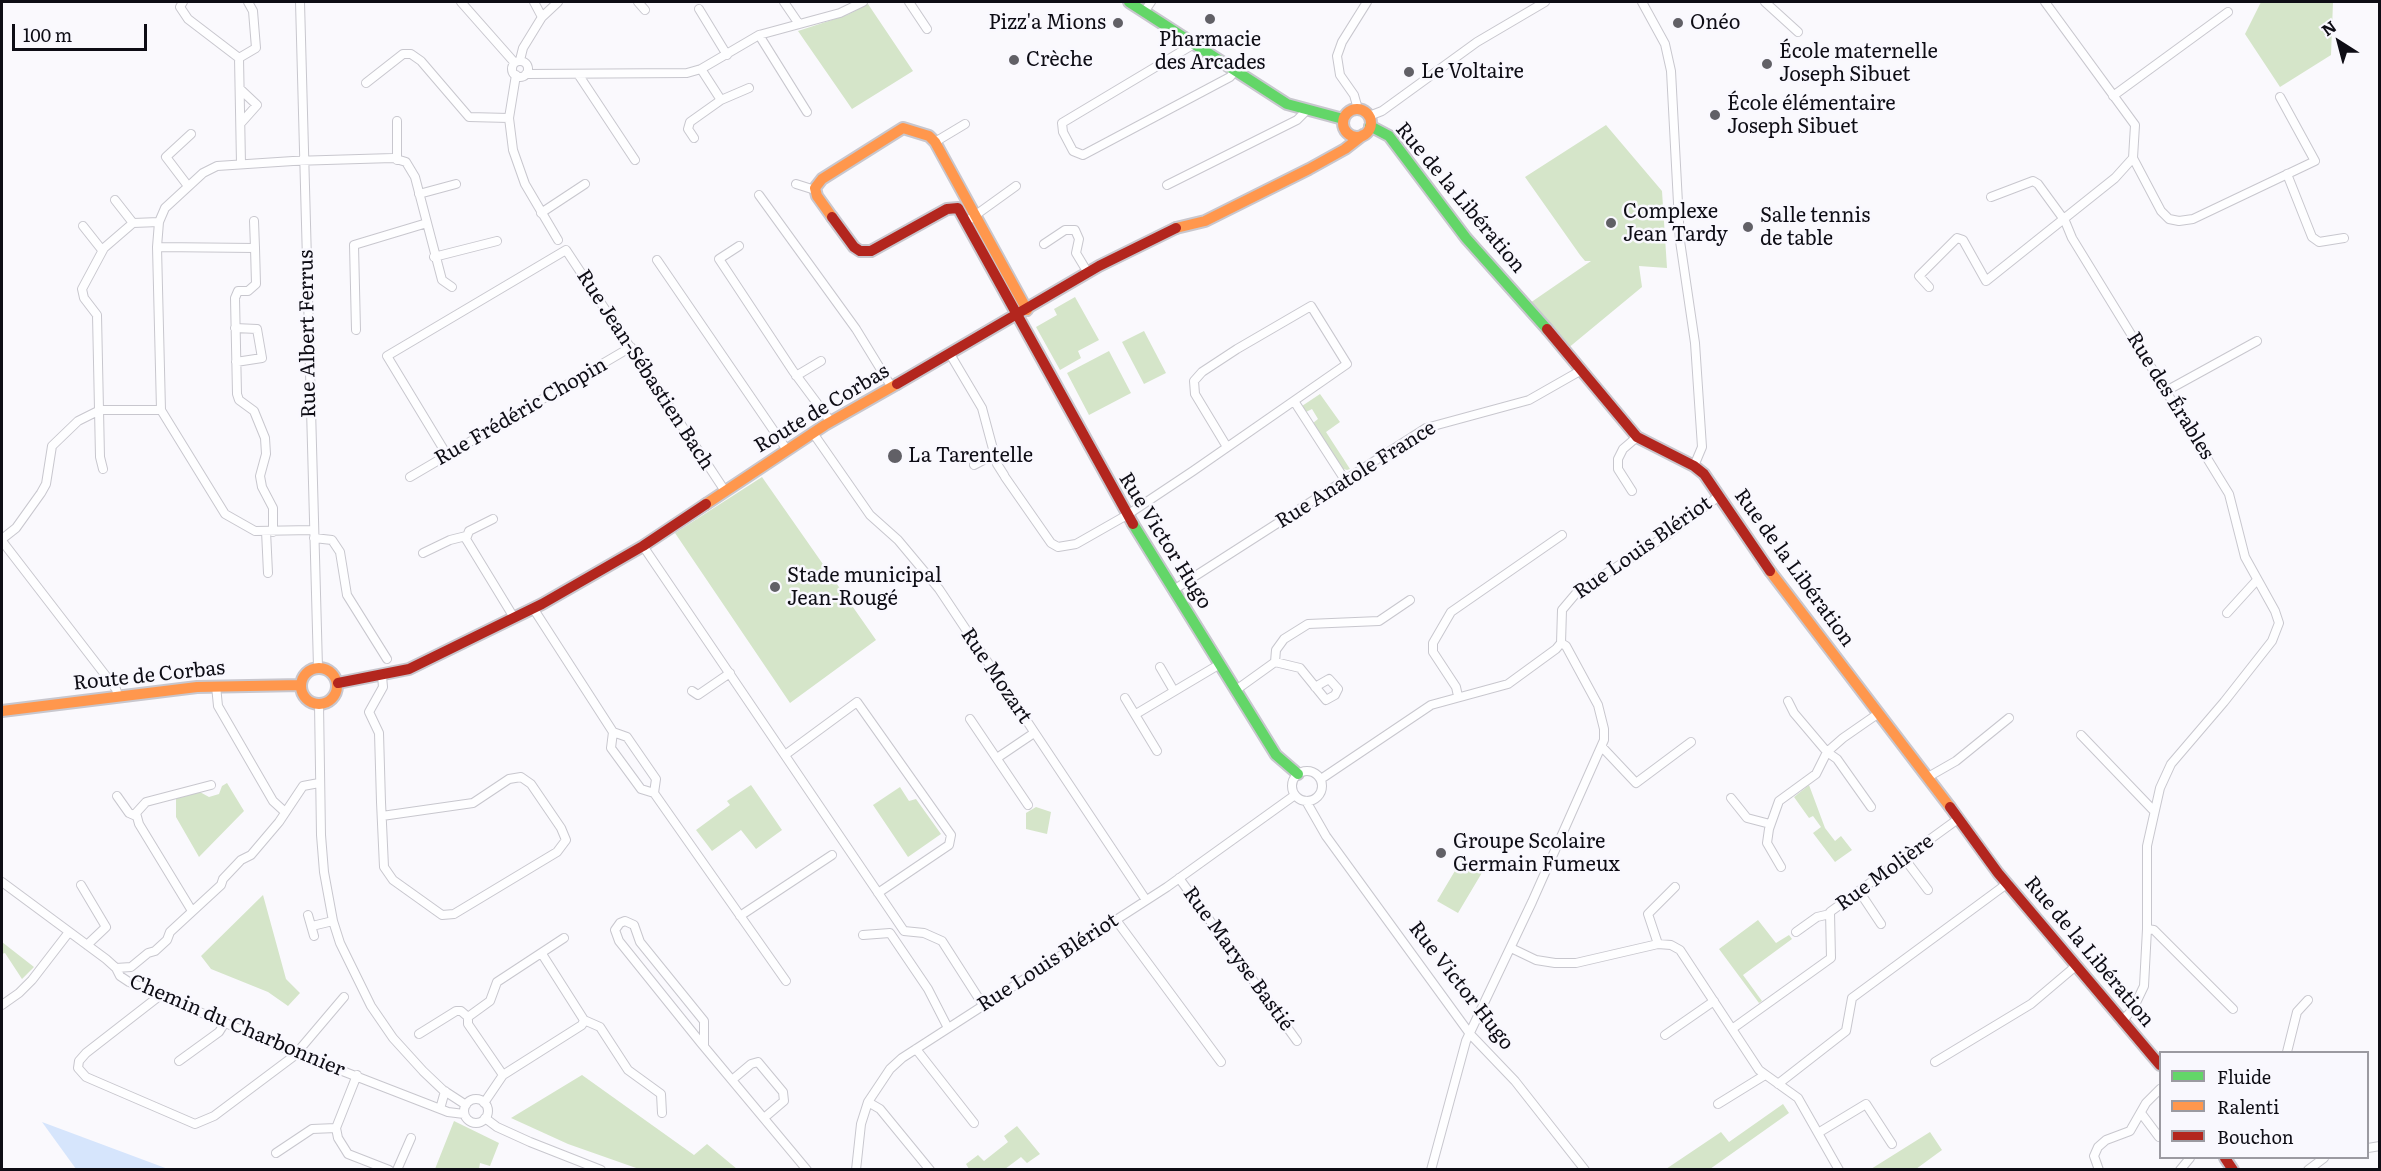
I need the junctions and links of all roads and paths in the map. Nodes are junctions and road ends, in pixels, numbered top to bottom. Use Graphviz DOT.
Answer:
graph roads {
  1 [pos="183,2"];
  2 [pos="248,2"];
  3 [pos="300,2"];
  4 [pos="461,2"];
  5 [pos="534,2"];
  6 [pos="558,2"];
  7 [pos="638,2"];
  8 [pos="784,2"];
  9 [pos="863,2"];
  10 [pos="909,2"];
  11 [pos="1129,2"];
  12 [pos="1151,2"];
  13 [pos="1367,2"];
  14 [pos="1545,2"];
  15 [pos="1642,2"];
  16 [pos="1765,2"];
  17 [pos="2045,2"];
  18 [pos="699,9"];
  19 [pos="645,10"];
  20 [pos="1144,12"];
  21 [pos="2228,12"];
  22 [pos="542,17"];
  23 [pos="799,24"];
  24 [pos="927,28"];
  25 [pos="1798,32"];
  26 [pos="759,35"];
  27 [pos="1194,44"];
  28 [pos="727,55"];
  29 [pos="239,58"];
  30 [pos="517,61"];
  31 [pos="701,69"];
  32 [pos="1235,71"];
  33 [pos="526,74"];
  34 [pos="578,74"];
  35 [pos="516,75"];
  36 [pos="366,83"];
  37 [pos="749,88"];
  38 [pos="240,89"];
  39 [pos="2113,96"];
  40 [pos="2280,98"];
  41 [pos="721,100"];
  42 [pos="1358,109"];
  43 [pos="1306,111"];
  44 [pos="807,112"];
  45 [pos="509,118"];
  46 [pos="1343,120"];
  47 [pos="397,121"];
  48 [pos="241,123"];
  49 [pos="965,124"];
  50 [pos="1368,126"];
  51 [pos="1346,131"];
  52 [pos="191,134"];
  53 [pos="694,138"];
  54 [pos="935,142"];
  55 [pos="2133,158"];
  56 [pos="1325,159"];
  57 [pos="303,160"];
  58 [pos="397,160"];
  59 [pos="635,160"];
  60 [pos="241,165"];
  61 [pos="2287,174"];
  62 [pos="456,184"];
  63 [pos="585,184"];
  64 [pos="796,184"];
  65 [pos="1167,185"];
  66 [pos="188,186"];
  67 [pos="1016,186"];
  68 [pos="815,190"];
  69 [pos="419,194"];
  70 [pos="759,195"];
  71 [pos="1991,197"];
  72 [pos="115,200"];
  73 [pos="541,213"];
  74 [pos="970,219"];
  75 [pos="254,221"];
  76 [pos="2064,221"];
  77 [pos="159,222"];
  78 [pos="133,223"];
  79 [pos="427,223"];
  80 [pos="83,226"];
  81 [pos="2344,238"];
  82 [pos="558,240"];
  83 [pos="497,241"];
  84 [pos="1044,244"];
  85 [pos="739,246"];
  86 [pos="157,247"];
  87 [pos="255,248"];
  88 [pos="102,250"];
  89 [pos="434,257"];
  90 [pos="657,260"];
  91 [pos="1088,273"];
  92 [pos="452,287"];
  93 [pos="1929,287"];
  94 [pos="1022,313"];
  95 [pos="236,328"];
  96 [pos="356,330"];
  97 [pos="2257,341"];
  98 [pos="631,347"];
  99 [pos="950,354"];
  100 [pos="820,361"];
  101 [pos="236,362"];
  102 [pos="1580,371"];
  103 [pos="796,376"];
  104 [pos="891,386"];
  105 [pos="2166,391"];
  106 [pos="1294,400"];
  107 [pos="100,410"];
  108 [pos="161,410"];
  109 [pos="831,422"];
  110 [pos="813,433"];
  111 [pos="1637,437"];
  112 [pos="1227,447"];
  113 [pos="786,450"];
  114 [pos="995,454"];
  115 [pos="447,455"];
  116 [pos="974,465"];
  117 [pos="1694,466"];
  118 [pos="103,469"];
  119 [pos="410,477"];
  120 [pos="1345,480"];
  121 [pos="1632,490"];
  122 [pos="725,491"];
  123 [pos="1719,496"];
  124 [pos="1127,515"];
  125 [pos="493,519"];
  126 [pos="269,531"];
  127 [pos="314,534"];
  128 [pos="1562,535"];
  129 [pos="466,536"];
  130 [pos="2,540"];
  131 [pos="643,546"];
  132 [pos="423,553"];
  133 [pos="268,573"];
  134 [pos="2257,580"];
  135 [pos="1175,589"];
  136 [pos="1410,600"];
  137 [pos="533,608"];
  138 [pos="2228,613"];
  139 [pos="513,616"];
  140 [pos="1561,643"];
  141 [pos="387,659"];
  142 [pos="1275,662"];
  143 [pos="1220,664"];
  144 [pos="318,667"];
  145 [pos="1160,667"];
  146 [pos="730,673"];
  147 [pos="382,676"];
  148 [pos="338,683"];
  149 [pos="216,686"];
  150 [pos="301,686"];
  151 [pos="1315,687"];
  152 [pos="1236,690"];
  153 [pos="692,691"];
  154 [pos="1174,692"];
  155 [pos="118,696"];
  156 [pos="1458,696"];
  157 [pos="1125,698"];
  158 [pos="1788,701"];
  159 [pos="320,704"];
  160 [pos="2,711"];
  161 [pos="1879,713"];
  162 [pos="1136,714"];
  163 [pos="970,718"];
  164 [pos="2008,718"];
  165 [pos="613,732"];
  166 [pos="1034,733"];
  167 [pos="2081,735"];
  168 [pos="1691,742"];
  169 [pos="1602,747"];
  170 [pos="1157,751"];
  171 [pos="1827,752"];
  172 [pos="785,755"];
  173 [pos="997,758"];
  174 [pos="1298,774"];
  175 [pos="1928,777"];
  176 [pos="1321,779"];
  177 [pos="319,783"];
  178 [pos="211,785"];
  179 [pos="654,793"];
  180 [pos="1295,795"];
  181 [pos="117,796"];
  182 [pos="1317,797"];
  183 [pos="1731,798"];
  184 [pos="1306,801"];
  185 [pos="1029,805"];
  186 [pos="1871,807"];
  187 [pos="2153,810"];
  188 [pos="285,812"];
  189 [pos="136,816"];
  190 [pos="382,816"];
  191 [pos="1317,818"];
  192 [pos="1958,819"];
  193 [pos="1770,824"];
  194 [pos="832,855"];
  195 [pos="1904,858"];
  196 [pos="1781,867"];
  197 [pos="1179,878"];
  198 [pos="2,882"];
  199 [pos="2008,883"];
  200 [pos="81,885"];
  201 [pos="1675,887"];
  202 [pos="1928,890"];
  203 [pos="1859,891"];
  204 [pos="878,893"];
  205 [pos="1146,900"];
  206 [pos="192,911"];
  207 [pos="1830,914"];
  208 [pos="308,915"];
  209 [pos="740,916"];
  210 [pos="1116,920"];
  211 [pos="333,921"];
  212 [pos="1881,924"];
  213 [pos="312,926"];
  214 [pos="2147,929"];
  215 [pos="69,932"];
  216 [pos="1796,932"];
  217 [pos="863,935"];
  218 [pos="314,936"];
  219 [pos="564,938"];
  220 [pos="1658,944"];
  221 [pos="87,945"];
  222 [pos="1511,948"];
  223 [pos="542,954"];
  224 [pos="2077,965"];
  225 [pos="116,968"];
  226 [pos="786,981"];
  227 [pos="158,997"];
  228 [pos="344,997"];
  229 [pos="2308,1000"];
  230 [pos="1714,1001"];
  231 [pos="2,1005"];
  232 [pos="983,1005"];
  233 [pos="2233,1009"];
  234 [pos="468,1017"];
  235 [pos="584,1020"];
  236 [pos="2123,1020"];
  237 [pos="224,1024"];
  238 [pos="948,1028"];
  239 [pos="1732,1029"];
  240 [pos="419,1034"];
  241 [pos="1470,1034"];
  242 [pos="1665,1035"];
  243 [pos="1297,1041"];
  244 [pos="704,1046"];
  245 [pos="916,1049"];
  246 [pos="2287,1051"];
  247 [pos="296,1053"];
  248 [pos="179,1061"];
  249 [pos="1221,1062"];
  250 [pos="1935,1062"];
  251 [pos="2159,1064"];
  252 [pos="357,1075"];
  253 [pos="503,1075"];
  254 [pos="1765,1075"];
  255 [pos="732,1080"];
  256 [pos="1778,1084"];
  257 [pos="2159,1090"];
  258 [pos="445,1091"];
  259 [pos="483,1102"];
  260 [pos="868,1102"];
  261 [pos="1718,1104"];
  262 [pos="466,1105"];
  263 [pos="440,1109"];
  264 [pos="662,1113"];
  265 [pos="2141,1113"];
  266 [pos="464,1114"];
  267 [pos="485,1118"];
  268 [pos="764,1118"];
  269 [pos="974,1123"];
  270 [pos="336,1128"];
  271 [pos="1818,1133"];
  272 [pos="2159,1137"];
  273 [pos="411,1138"];
  274 [pos="1892,1144"];
  275 [pos="276,1153"];
  276 [pos="2323,1159"];
  277 [pos="364,1166"];
  278 [pos="1582,1169"];
  279 [pos="389,1170"];
  280 [pos="397,1170"];
  281 [pos="601,1170"];
  282 [pos="807,1170"];
  283 [pos="856,1170"];
  284 [pos="930,1170"];
  285 [pos="1431,1170"];
  286 [pos="1839,1170"];
  287 [pos="2099,1170"];
  288 [pos="2308,1170"];
  1 -- 29 [label="street"];
  2 -- 29 [label="street"];
  3 -- 57 [label="street, Rue Albert Ferrus"];
  4 -- 30 [label="street"];
  5 -- 22 [label="street"];
  6 -- 22 [label="street"];
  7 -- 19 [label="street"];
  8 -- 23 [label="street"];
  9 -- 23 [label="street"];
  10 -- 24 [label="street"];
  11 -- 20 [label="street"];
  12 -- 20 [label="street"];
  13 -- 42 [label="street"];
  14 -- 50 [label="street"];
  15 -- 117 [label="street"];
  16 -- 25 [label="street"];
  17 -- 39 [label="street"];
  18 -- 28 [label="street"];
  20 -- 27 [label="street"];
  21 -- 39 [label="street"];
  22 -- 30 [label="street"];
  23 -- 26 [label="street"];
  26 -- 28 [label="street"];
  26 -- 44 [label="street"];
  27 -- 32 [label="street"];
  27 -- 32 [label="street"];
  28 -- 31 [label="street"];
  29 -- 38 [label="street"];
  30 -- 33 [label="street"];
  30 -- 35 [label="street"];
  31 -- 34 [label="street"];
  31 -- 41 [label="street"];
  32 -- 43 [label="street"];
  33 -- 34 [label="street"];
  33 -- 35 [label="street"];
  34 -- 59 [label="street"];
  35 -- 45 [label="street"];
  36 -- 45 [label="street"];
  37 -- 41 [label="street"];
  38 -- 48 [label="street"];
  38 -- 48 [label="street"];
  39 -- 55 [label="street"];
  40 -- 61 [label="street"];
  41 -- 53 [label="street"];
  42 -- 46 [label="street"];
  42 -- 50 [label="street"];
  43 -- 46 [label="street"];
  43 -- 65 [label="street"];
  45 -- 73 [label="street"];
  46 -- 51 [label="street"];
  47 -- 58 [label="street"];
  48 -- 60 [label="street"];
  49 -- 54 [label="street"];
  50 -- 51 [label="street"];
  50 -- 56 [label="street, Route de Corbas"];
  50 -- 102 [label="street, Rue de la Libération"];
  51 -- 56 [label="street, Route de Corbas"];
  52 -- 66 [label="street"];
  54 -- 68 [label="street"];
  54 -- 74 [label="street, Rue Victor Hugo"];
  55 -- 61 [label="street"];
  55 -- 76 [label="street"];
  56 -- 91 [label="street, Route de Corbas"];
  57 -- 58 [label="street"];
  57 -- 60 [label="street"];
  57 -- 127 [label="street, Rue Albert Ferrus"];
  58 -- 69 [label="street"];
  60 -- 66 [label="street"];
  61 -- 81 [label="street"];
  62 -- 69 [label="street"];
  63 -- 73 [label="street"];
  64 -- 68 [label="street"];
  66 -- 77 [label="street"];
  67 -- 74 [label="street"];
  68 -- 74 [label="street"];
  69 -- 79 [label="street"];
  70 -- 104 [label="street"];
  71 -- 76 [label="street, Rue des Érables"];
  72 -- 78 [label="street"];
  73 -- 82 [label="street"];
  74 -- 94 [label="street, Rue Victor Hugo"];
  75 -- 87 [label="street"];
  76 -- 93 [label="street"];
  76 -- 105 [label="street, Rue des Érables"];
  77 -- 78 [label="street"];
  77 -- 86 [label="street"];
  78 -- 88 [label="street"];
  79 -- 89 [label="street"];
  79 -- 96 [label="street"];
  80 -- 88 [label="street"];
  83 -- 89 [label="street"];
  84 -- 91 [label="street"];
  85 -- 103 [label="street"];
  86 -- 87 [label="street"];
  86 -- 108 [label="street"];
  87 -- 95 [label="street"];
  88 -- 107 [label="street"];
  89 -- 92 [label="street"];
  90 -- 113 [label="street"];
  91 -- 94 [label="street, Route de Corbas"];
  94 -- 99 [label="street, Route de Corbas"];
  94 -- 124 [label="street, Rue Victor Hugo"];
  95 -- 101 [label="street"];
  95 -- 101 [label="street"];
  97 -- 105 [label="street"];
  98 -- 115 [label="street, Rue Frédéric Chopin"];
  98 -- 115 [label="street, Rue Jean-Sébastien Bach"];
  98 -- 122 [label="street, Rue Jean-Sébastien Bach"];
  99 -- 104 [label="street, Route de Corbas"];
  99 -- 114 [label="street"];
  100 -- 103 [label="street"];
  101 -- 126 [label="street"];
  102 -- 111 [label="street, Rue de la Libération"];
  102 -- 120 [label="street, Rue Anatole France"];
  103 -- 109 [label="street"];
  104 -- 109 [label="street, Route de Corbas"];
  105 -- 134 [label="street, Rue des Érables"];
  106 -- 112 [label="street"];
  106 -- 112 [label="street"];
  106 -- 120 [label="street"];
  107 -- 108 [label="street"];
  107 -- 118 [label="street"];
  107 -- 130 [label="street"];
  108 -- 126 [label="street"];
  109 -- 110 [label="street, Route de Corbas"];
  110 -- 113 [label="street, Route de Corbas"];
  110 -- 166 [label="street, Rue Mozart"];
  111 -- 117 [label="street, Rue de la Libération"];
  111 -- 121 [label="street"];
  112 -- 124 [label="street"];
  113 -- 122 [label="street, Route de Corbas"];
  114 -- 116 [label="street"];
  114 -- 124 [label="street"];
  115 -- 119 [label="street, Rue Frédéric Chopin"];
  117 -- 123 [label="street, Rue de la Libération"];
  120 -- 135 [label="street, Rue Anatole France"];
  122 -- 131 [label="street, Route de Corbas"];
  123 -- 140 [label="street, Rue Louis Blériot"];
  123 -- 161 [label="street, Rue de la Libération"];
  124 -- 135 [label="street, Rue Victor Hugo"];
  125 -- 129 [label="street"];
  126 -- 127 [label="street"];
  126 -- 133 [label="street"];
  127 -- 141 [label="street"];
  127 -- 144 [label="street, Rue Albert Ferrus"];
  128 -- 156 [label="street"];
  129 -- 132 [label="street"];
  129 -- 139 [label="street"];
  130 -- 155 [label="street"];
  131 -- 137 [label="street, Route de Corbas"];
  131 -- 146 [label="street"];
  134 -- 138 [label="street"];
  134 -- 187 [label="street, Rue des Érables"];
  135 -- 143 [label="street, Rue Victor Hugo"];
  136 -- 142 [label="street"];
  137 -- 139 [label="street, Route de Corbas"];
  137 -- 165 [label="street"];
  139 -- 147 [label="street, Route de Corbas"];
  140 -- 156 [label="street"];
  140 -- 169 [label="street"];
  142 -- 151 [label="street"];
  142 -- 152 [label="street"];
  143 -- 152 [label="street, Rue Victor Hugo"];
  143 -- 154 [label="street"];
  144 -- 148 [label="street"];
  144 -- 150 [label="street"];
  145 -- 154 [label="street"];
  146 -- 153 [label="street"];
  146 -- 172 [label="street"];
  147 -- 148 [label="street, Route de Corbas"];
  147 -- 190 [label="street"];
  148 -- 159 [label="street"];
  149 -- 150 [label="street, Route de Corbas"];
  149 -- 155 [label="street, Route de Corbas"];
  149 -- 188 [label="street"];
  150 -- 159 [label="street"];
  152 -- 174 [label="street, Rue Victor Hugo"];
  154 -- 162 [label="street"];
  155 -- 160 [label="street, Route de Corbas"];
  156 -- 176 [label="street"];
  157 -- 162 [label="street"];
  158 -- 171 [label="street"];
  159 -- 177 [label="street"];
  161 -- 171 [label="street"];
  161 -- 175 [label="street, Rue de la Libération"];
  162 -- 170 [label="street"];
  163 -- 173 [label="street"];
  164 -- 175 [label="street"];
  165 -- 179 [label="street"];
  165 -- 179 [label="street"];
  166 -- 173 [label="street"];
  166 -- 205 [label="street, Rue Mozart"];
  167 -- 187 [label="street"];
  168 -- 169 [label="street"];
  169 -- 222 [label="street"];
  171 -- 186 [label="street"];
  171 -- 193 [label="street"];
  172 -- 204 [label="street"];
  172 -- 204 [label="street"];
  173 -- 185 [label="street"];
  174 -- 176 [label="street"];
  174 -- 180 [label="street"];
  175 -- 192 [label="street, Rue de la Libération"];
  176 -- 182 [label="street"];
  177 -- 188 [label="street"];
  177 -- 211 [label="street"];
  178 -- 189 [label="street"];
  179 -- 209 [label="street"];
  180 -- 184 [label="street"];
  180 -- 197 [label="street, Rue Louis Blériot"];
  181 -- 189 [label="street"];
  182 -- 184 [label="street"];
  182 -- 191 [label="street, Rue Victor Hugo"];
  183 -- 193 [label="street"];
  184 -- 191 [label="street, Rue Victor Hugo"];
  187 -- 214 [label="street"];
  188 -- 206 [label="street"];
  189 -- 206 [label="street"];
  190 -- 190 [label="street"];
  191 -- 241 [label="street, Rue Victor Hugo"];
  192 -- 195 [label="street, Rue Molière"];
  192 -- 199 [label="street, Rue de la Libération"];
  193 -- 196 [label="street"];
  194 -- 209 [label="street"];
  195 -- 202 [label="street"];
  195 -- 203 [label="street, Rue Molière"];
  197 -- 205 [label="street, Rue Louis Blériot"];
  197 -- 243 [label="street, Rue Maryse Bastié"];
  198 -- 215 [label="street, Chemin du Charbonnier"];
  199 -- 224 [label="street, Rue de la Libération"];
  199 -- 256 [label="street"];
  200 -- 221 [label="street"];
  201 -- 220 [label="street"];
  203 -- 207 [label="street, Rue Molière"];
  203 -- 212 [label="street"];
  204 -- 232 [label="street"];
  205 -- 210 [label="street, Rue Louis Blériot"];
  206 -- 225 [label="street"];
  207 -- 216 [label="street"];
  207 -- 239 [label="street, Rue Molière"];
  208 -- 213 [label="street"];
  209 -- 226 [label="street"];
  210 -- 232 [label="street, Rue Louis Blériot"];
  210 -- 249 [label="street"];
  211 -- 213 [label="street"];
  211 -- 258 [label="street"];
  213 -- 218 [label="street"];
  214 -- 233 [label="street"];
  214 -- 236 [label="street"];
  215 -- 221 [label="street, Chemin du Charbonnier"];
  215 -- 231 [label="street"];
  217 -- 238 [label="street"];
  219 -- 223 [label="street"];
  220 -- 222 [label="street"];
  220 -- 230 [label="street"];
  221 -- 225 [label="street, Chemin du Charbonnier"];
  222 -- 241 [label="street"];
  223 -- 234 [label="street"];
  223 -- 235 [label="street"];
  224 -- 236 [label="street, Rue de la Libération"];
  224 -- 250 [label="street"];
  225 -- 227 [label="street, Chemin du Charbonnier"];
  227 -- 237 [label="street, Chemin du Charbonnier"];
  227 -- 247 [label="street"];
  228 -- 247 [label="street"];
  229 -- 246 [label="street"];
  230 -- 239 [label="street"];
  230 -- 242 [label="street"];
  232 -- 238 [label="street, Rue Louis Blériot"];
  234 -- 240 [label="street"];
  234 -- 253 [label="street"];
  235 -- 253 [label="street"];
  235 -- 264 [label="street"];
  236 -- 251 [label="street, Rue de la Libération"];
  237 -- 247 [label="street, Chemin du Charbonnier"];
  237 -- 248 [label="street"];
  238 -- 245 [label="street, Rue Louis Blériot"];
  239 -- 254 [label="street"];
  241 -- 278 [label="street, Rue Victor Hugo"];
  241 -- 285 [label="street"];
  244 -- 244 [label="street"];
  244 -- 255 [label="street"];
  245 -- 260 [label="street, Rue Louis Blériot"];
  245 -- 269 [label="street"];
  247 -- 252 [label="street, Chemin du Charbonnier"];
  252 -- 263 [label="street, Chemin du Charbonnier"];
  252 -- 270 [label="street"];
  253 -- 259 [label="street"];
  254 -- 256 [label="street"];
  254 -- 261 [label="street"];
  255 -- 268 [label="street"];
  255 -- 268 [label="street"];
  256 -- 271 [label="street"];
  257 -- 265 [label="street"];
  258 -- 262 [label="street"];
  258 -- 263 [label="street"];
  259 -- 262 [label="street"];
  259 -- 267 [label="street"];
  260 -- 283 [label="street, Rue Louis Blériot"];
  260 -- 284 [label="street"];
  262 -- 266 [label="street"];
  263 -- 266 [label="street, Chemin du Charbonnier"];
  265 -- 272 [label="street"];
  265 -- 287 [label="street"];
  266 -- 267 [label="street"];
  267 -- 281 [label="street"];
  268 -- 282 [label="street"];
  270 -- 275 [label="street"];
  270 -- 277 [label="street"];
  271 -- 274 [label="street"];
  271 -- 286 [label="street"];
  273 -- 280 [label="street"];
  276 -- 288 [label="street"];
  277 -- 279 [label="street"];
}
